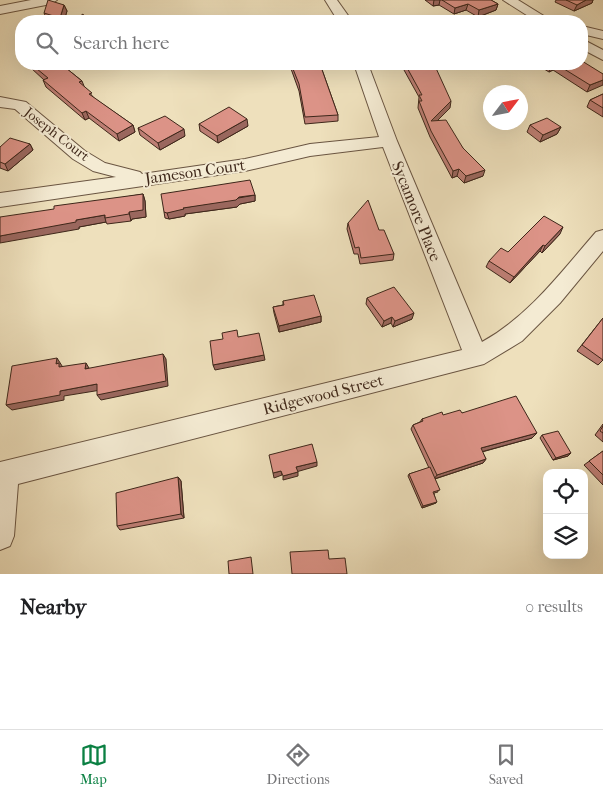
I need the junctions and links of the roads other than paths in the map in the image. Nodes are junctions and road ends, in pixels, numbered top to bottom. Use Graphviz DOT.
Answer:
graph roads {
  1 [pos="51,0"];
  2 [pos="331,0"];
  3 [pos="509,0"];
  4 [pos="0,10"];
  5 [pos="341,15"];
  6 [pos="535,15"];
  7 [pos="588,31"];
  8 [pos="603,34"];
  9 [pos="588,47"];
  10 [pos="603,56"];
  11 [pos="363,70"];
  12 [pos="0,102"];
  13 [pos="389,141"];
  14 [pos="141,178"];
  15 [pos="0,200"];
  16 [pos="603,237"];
  17 [pos="476,356"];
  18 [pos="3,474"];
  19 [pos="0,536"];
  1 -- 4 [label="street"];
  2 -- 5 [label="street"];
  3 -- 6 [label="street"];
  7 -- 8 [label="street"];
  9 -- 10 [label="street"];
  11 -- 13 [label="street, Sycamore Place"];
  12 -- 14 [label="street, Joseph Court"];
  13 -- 14 [label="street, Jameson Court"];
  13 -- 17 [label="street, Sycamore Place"];
  14 -- 15 [label="street, Jameson Court"];
  16 -- 17 [label="street, Ridgewood Street"];
  17 -- 18 [label="street, Ridgewood Street"];
  18 -- 19 [label="street"];
}
